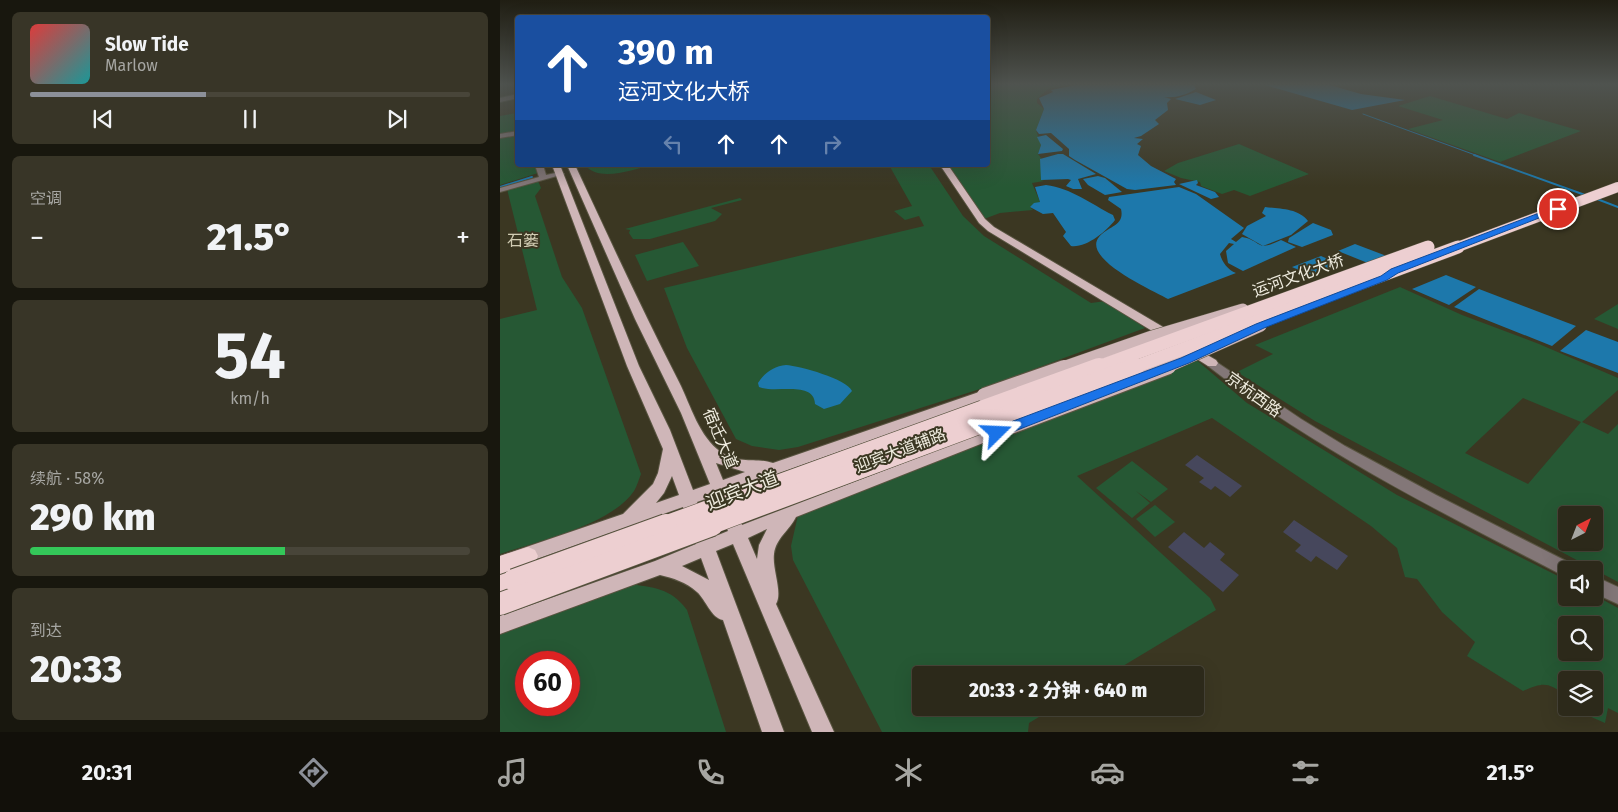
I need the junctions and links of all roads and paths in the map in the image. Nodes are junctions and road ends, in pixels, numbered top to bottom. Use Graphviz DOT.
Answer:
graph roads {
  1 [pos="515,134"];
  2 [pos="500,136"];
  3 [pos="540,167"];
  4 [pos="572,167"];
  5 [pos="945,167"];
  6 [pos="558,170"];
  7 [pos="543,179"];
  8 [pos="1618,180"];
  9 [pos="1618,187"];
  10 [pos="500,190"];
  11 [pos="1212,363"];
  12 [pos="996,411"];
  13 [pos="697,436"];
  14 [pos="667,442"];
  15 [pos="793,462"];
  16 [pos="719,488"];
  17 [pos="688,499"];
  18 [pos="794,511"];
  19 [pos="613,526"];
  20 [pos="738,535"];
  21 [pos="706,548"];
  22 [pos="528,556"];
  23 [pos="500,565"];
  24 [pos="1558,565"];
  25 [pos="660,567"];
  26 [pos="500,585"];
  27 [pos="1603,588"];
  28 [pos="1618,596"];
  29 [pos="500,604"];
  30 [pos="500,624"];
  31 [pos="776,627"];
  32 [pos="742,647"];
  33 [pos="773,732"];
  34 [pos="823,732"];
  1 -- 2 [label="street"];
  3 -- 7 [label="street"];
  4 -- 13 [label="main road, 宿迁大道"];
  5 -- 11 [label="main road, 京杭西路"];
  6 -- 7 [label="street"];
  6 -- 14 [label="main road"];
  7 -- 10 [label="street"];
  8 -- 12 [label="highway, 运河文化大桥, bridge"];
  9 -- 12 [label="highway, 运河文化大桥, bridge"];
  11 -- 24 [label="street, 京杭西路"];
  12 -- 15 [label="main road, 迎宾大道辅路"];
  12 -- 18 [label="main road, 迎宾大道辅路"];
  12 -- 26 [label="highway, 迎宾大道, bridge"];
  12 -- 29 [label="highway, 迎宾大道, bridge"];
  13 -- 15 [label="main road"];
  13 -- 16 [label="main road, 宿迁大道"];
  14 -- 17 [label="main road"];
  14 -- 19 [label="main road"];
  15 -- 16 [label="main road, 迎宾大道辅路"];
  16 -- 17 [label="main road, 迎宾大道辅路"];
  16 -- 20 [label="main road, 宿迁大道"];
  17 -- 19 [label="main road, 迎宾大道辅路"];
  17 -- 21 [label="main road"];
  18 -- 20 [label="main road, 迎宾大道辅路"];
  18 -- 31 [label="main road"];
  19 -- 22 [label="main road, 迎宾大道辅路"];
  20 -- 21 [label="main road, 迎宾大道辅路"];
  20 -- 31 [label="main road, 宿迁大道"];
  21 -- 25 [label="main road, 迎宾大道辅路"];
  21 -- 32 [label="main road"];
  22 -- 23 [label="highway"];
  25 -- 30 [label="main road, 迎宾大道辅路"];
  25 -- 32 [label="main road"];
  27 -- 28 [label="street"];
  31 -- 34 [label="main road, 宿迁大道"];
  32 -- 33 [label="main road"];
}
